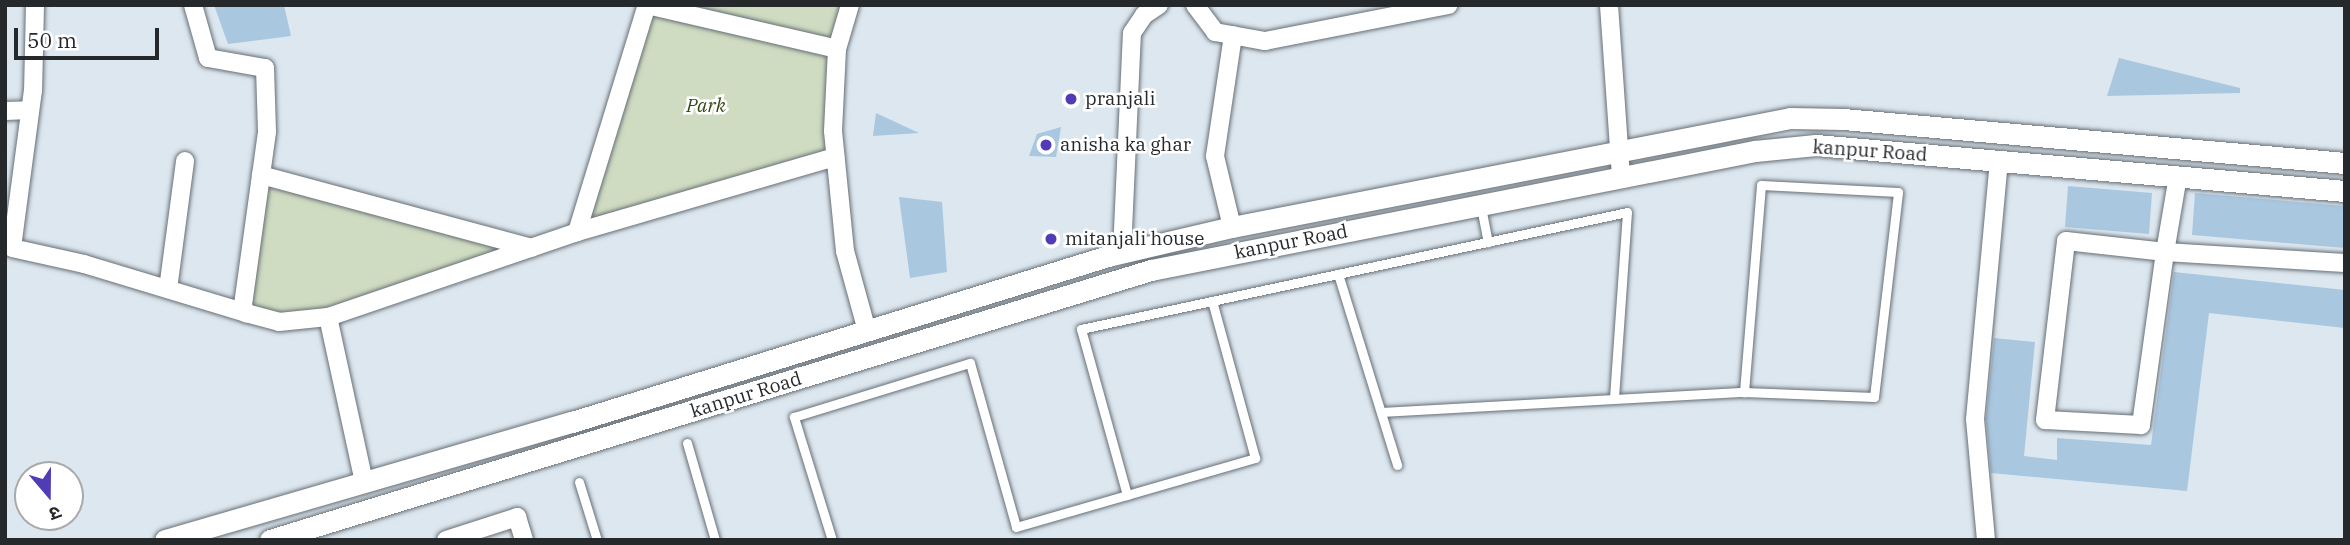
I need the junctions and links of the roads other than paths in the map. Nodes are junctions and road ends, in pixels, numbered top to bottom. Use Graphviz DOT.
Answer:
graph roads {
  1 [pos="35,5"];
  2 [pos="193,5"];
  3 [pos="647,5"];
  4 [pos="850,5"];
  5 [pos="1159,5"];
  6 [pos="1195,5"];
  7 [pos="1450,5"];
  8 [pos="1609,5"];
  9 [pos="1233,35"];
  10 [pos="837,49"];
  11 [pos="30,110"];
  12 [pos="5,111"];
  13 [pos="1619,151"];
  14 [pos="2227,153"];
  15 [pos="835,157"];
  16 [pos="185,161"];
  17 [pos="1999,161"];
  18 [pos="2345,163"];
  19 [pos="261,174"];
  20 [pos="2178,176"];
  21 [pos="1621,177"];
  22 [pos="2219,181"];
  23 [pos="2345,191"];
  24 [pos="1481,205"];
  25 [pos="1231,227"];
  26 [pos="577,232"];
  27 [pos="1488,242"];
  28 [pos="531,248"];
  29 [pos="2165,252"];
  30 [pos="1122,253"];
  31 [pos="8,256"];
  32 [pos="2345,263"];
  33 [pos="1338,274"];
  34 [pos="168,289"];
  35 [pos="1212,301"];
  36 [pos="960,302"];
  37 [pos="246,313"];
  38 [pos="328,317"];
  39 [pos="967,327"];
  40 [pos="867,331"];
  41 [pos="846,337"];
  42 [pos="853,362"];
  43 [pos="1744,392"];
  44 [pos="1614,400"];
  45 [pos="1381,412"];
  46 [pos="687,443"];
  47 [pos="1396,465"];
  48 [pos="364,482"];
  49 [pos="579,482"];
  50 [pos="1127,495"];
  51 [pos="165,540"];
  52 [pos="270,540"];
  53 [pos="446,540"];
  54 [pos="524,540"];
  55 [pos="597,540"];
  56 [pos="715,540"];
  57 [pos="832,540"];
  58 [pos="1986,540"];
  1 -- 11 [label="street"];
  2 -- 19 [label="street"];
  3 -- 10 [label="street"];
  3 -- 26 [label="street"];
  4 -- 10 [label="street"];
  5 -- 30 [label="street"];
  6 -- 9 [label="street"];
  7 -- 9 [label="street"];
  8 -- 13 [label="street"];
  9 -- 25 [label="street"];
  10 -- 15 [label="street"];
  11 -- 12 [label="street"];
  11 -- 31 [label="street"];
  13 -- 14 [label="street"];
  13 -- 21 [label="street"];
  13 -- 25 [label="street"];
  14 -- 18 [label="street"];
  14 -- 22 [label="street"];
  15 -- 26 [label="street"];
  15 -- 40 [label="street"];
  16 -- 34 [label="street"];
  17 -- 20 [label="street, kanpur Road"];
  17 -- 21 [label="street, kanpur Road"];
  17 -- 58 [label="street"];
  19 -- 28 [label="street"];
  19 -- 37 [label="street"];
  20 -- 22 [label="street, kanpur Road"];
  20 -- 29 [label="street"];
  21 -- 24 [label="street, kanpur Road"];
  22 -- 23 [label="street, kanpur Road"];
  24 -- 27 [label="lane"];
  24 -- 39 [label="street, kanpur Road"];
  25 -- 30 [label="street"];
  26 -- 28 [label="street"];
  27 -- 33 [label="lane"];
  27 -- 44 [label="lane"];
  28 -- 38 [label="street"];
  29 -- 29 [label="street"];
  29 -- 32 [label="street"];
  30 -- 36 [label="street"];
  31 -- 34 [label="street"];
  33 -- 35 [label="lane"];
  33 -- 45 [label="lane"];
  34 -- 37 [label="street"];
  35 -- 50 [label="lane"];
  35 -- 50 [label="lane"];
  36 -- 39 [label="street"];
  36 -- 40 [label="street"];
  37 -- 38 [label="street"];
  38 -- 48 [label="street"];
  39 -- 42 [label="street, kanpur Road"];
  40 -- 41 [label="street"];
  41 -- 42 [label="street"];
  41 -- 48 [label="street"];
  42 -- 52 [label="street, kanpur Road"];
  43 -- 43 [label="lane"];
  43 -- 44 [label="lane"];
  44 -- 45 [label="lane"];
  45 -- 47 [label="lane"];
  46 -- 56 [label="lane"];
  48 -- 51 [label="street"];
  49 -- 55 [label="lane"];
  50 -- 57 [label="lane"];
  53 -- 54 [label="street"];
}
